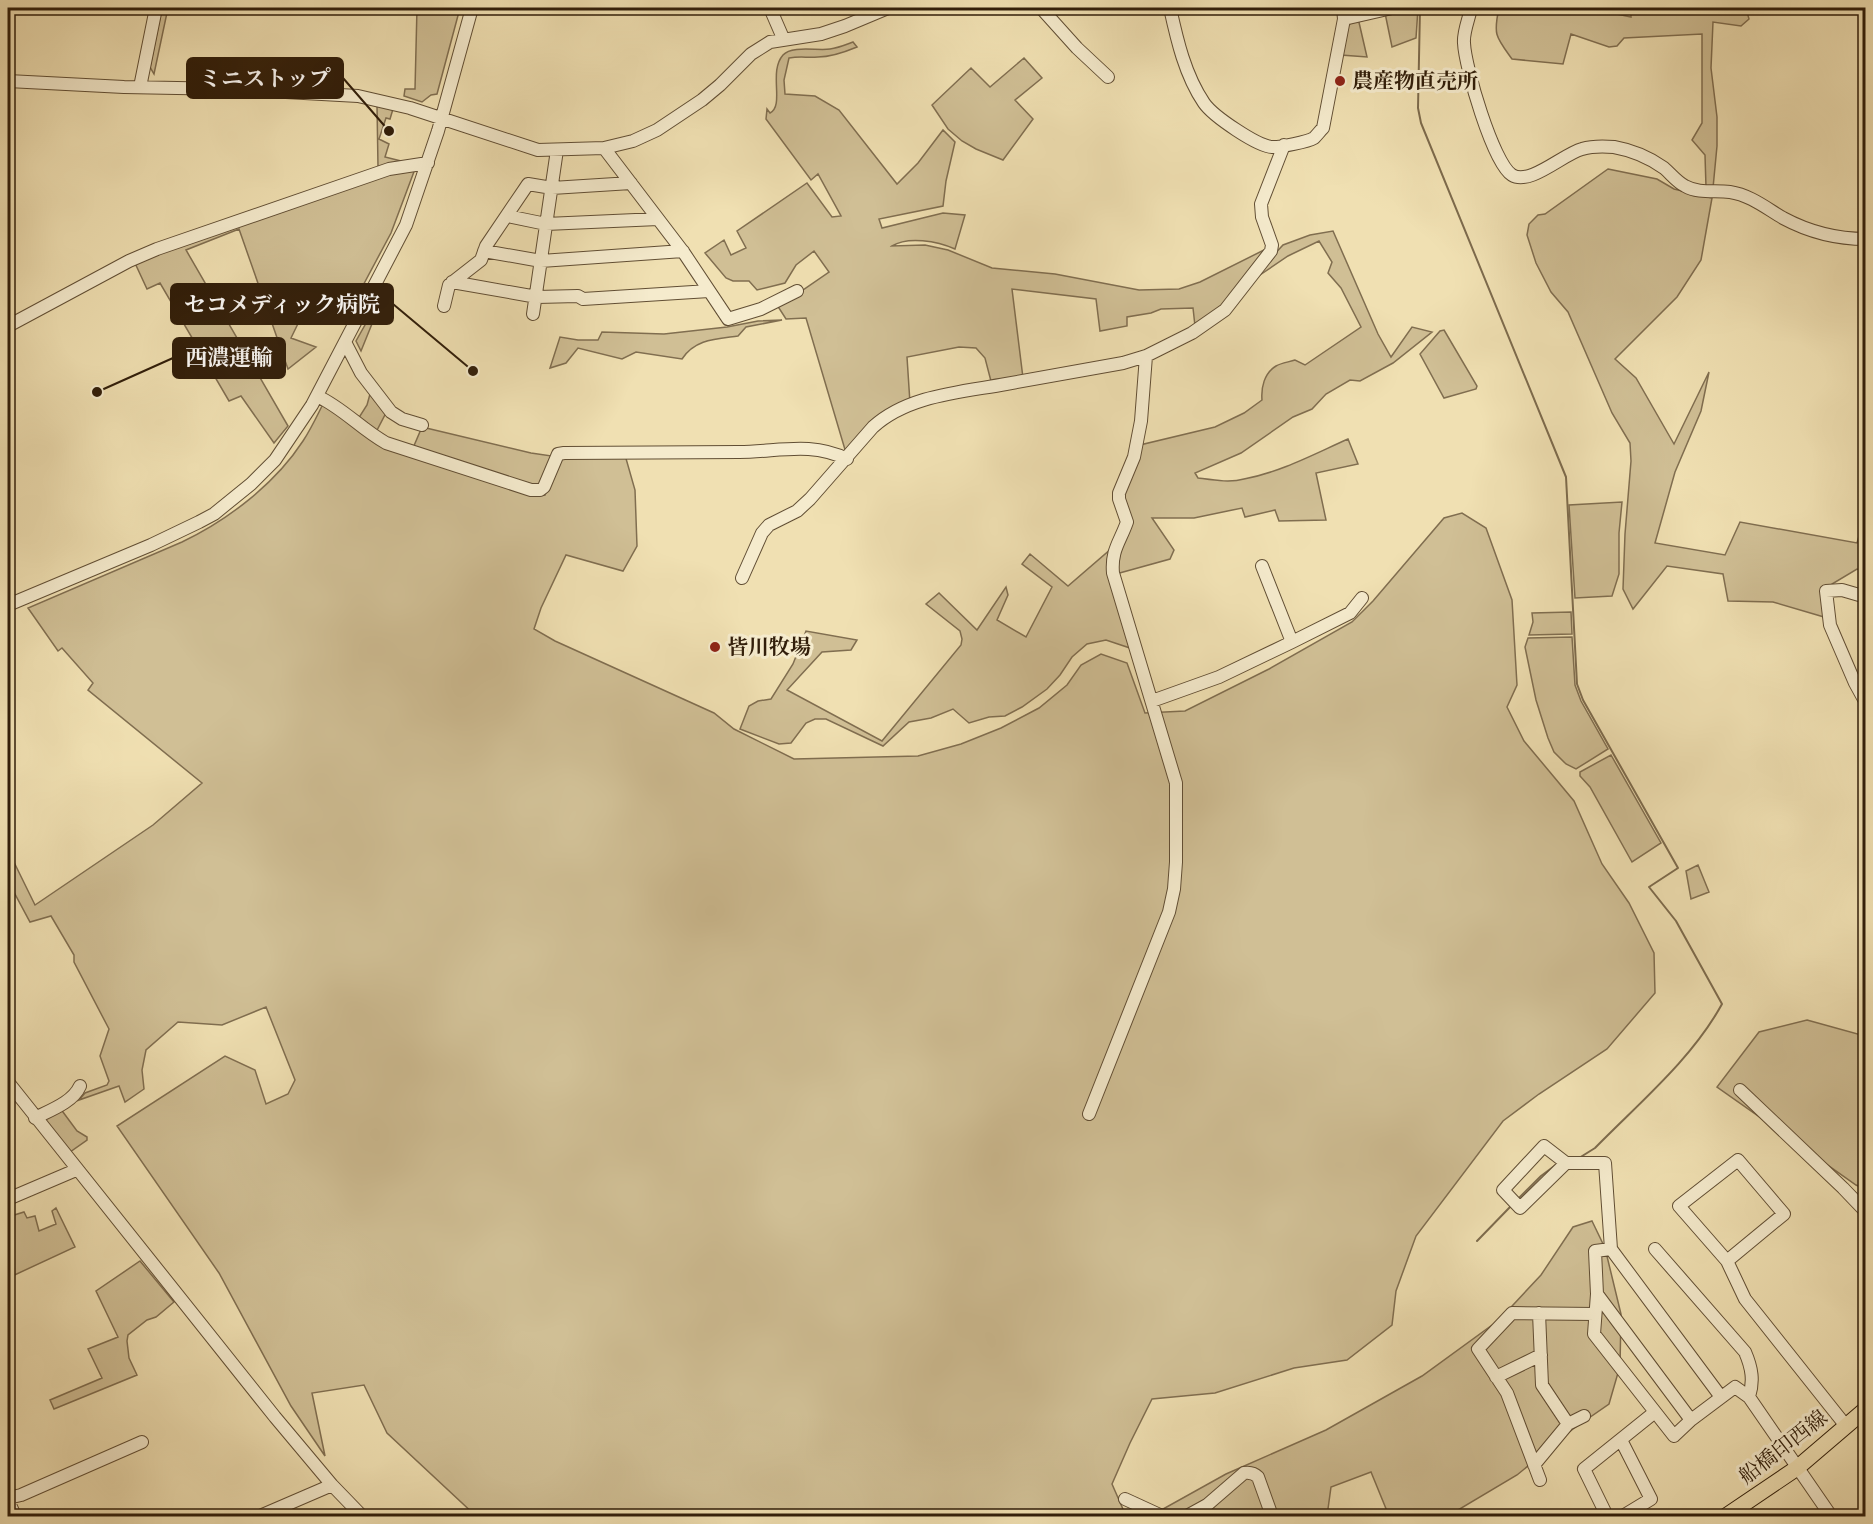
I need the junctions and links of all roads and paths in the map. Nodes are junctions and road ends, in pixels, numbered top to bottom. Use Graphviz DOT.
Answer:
graph roads {
  1 [pos="156,8"];
  2 [pos="472,8"];
  3 [pos="770,8"];
  4 [pos="888,8"];
  5 [pos="1041,8"];
  6 [pos="1170,8"];
  7 [pos="1392,8"];
  8 [pos="1471,8"];
  9 [pos="1344,13"];
  10 [pos="783,39"];
  11 [pos="1108,77"];
  12 [pos="8,81"];
  13 [pos="140,87"];
  14 [pos="442,118"];
  15 [pos="1284,145"];
  16 [pos="604,148"];
  17 [pos="557,150"];
  18 [pos="428,163"];
  19 [pos="631,183"];
  20 [pos="552,188"];
  21 [pos="507,216"];
  22 [pos="658,219"];
  23 [pos="546,224"];
  24 [pos="1866,239"];
  25 [pos="484,251"];
  26 [pos="683,251"];
  27 [pos="541,261"];
  28 [pos="452,282"];
  29 [pos="710,291"];
  30 [pos="797,291"];
  31 [pos="537,297"];
  32 [pos="444,306"];
  33 [pos="533,314"];
  34 [pos="8,326"];
  35 [pos="345,342"];
  36 [pos="1146,356"];
  37 [pos="317,396"];
  38 [pos="422,425"];
  39 [pos="847,459"];
  40 [pos="1262,566"];
  41 [pos="742,578"];
  42 [pos="1866,597"];
  43 [pos="1362,598"];
  44 [pos="8,605"];
  45 [pos="1292,642"];
  46 [pos="1152,701"];
  47 [pos="1866,703"];
  48 [pos="8,1082"];
  49 [pos="80,1086"];
  50 [pos="1740,1090"];
  51 [pos="1089,1114"];
  52 [pos="35,1118"];
  53 [pos="1566,1163"];
  54 [pos="76,1170"];
  55 [pos="8,1199"];
  56 [pos="1866,1212"];
  57 [pos="1611,1249"];
  58 [pos="1655,1250"];
  59 [pos="1727,1261"];
  60 [pos="1597,1294"];
  61 [pos="1539,1314"];
  62 [pos="1595,1314"];
  63 [pos="1541,1355"];
  64 [pos="1496,1377"];
  65 [pos="1721,1397"];
  66 [pos="1753,1402"];
  67 [pos="1655,1412"];
  68 [pos="1863,1414"];
  69 [pos="1584,1416"];
  70 [pos="1691,1420"];
  71 [pos="1568,1424"];
  72 [pos="1846,1426"];
  73 [pos="1621,1440"];
  74 [pos="142,1442"];
  75 [pos="1534,1465"];
  76 [pos="1797,1468"];
  77 [pos="1540,1480"];
  78 [pos="332,1485"];
  79 [pos="8,1499"];
  80 [pos="1125,1499"];
  81 [pos="15,1516"];
  82 [pos="260,1516"];
  83 [pos="362,1516"];
  84 [pos="1162,1516"];
  85 [pos="1187,1516"];
  86 [pos="1272,1516"];
  87 [pos="1607,1516"];
  88 [pos="1623,1516"];
  89 [pos="1726,1516"];
  90 [pos="1832,1516"];
  1 -- 13 [label="street"];
  2 -- 14 [label="street"];
  3 -- 10 [label="street"];
  4 -- 10 [label="street"];
  5 -- 11 [label="street"];
  6 -- 15 [label="street"];
  7 -- 9 [label="street"];
  8 -- 24 [label="street"];
  9 -- 15 [label="street"];
  10 -- 16 [label="street"];
  12 -- 13 [label="street"];
  13 -- 14 [label="street"];
  14 -- 17 [label="street"];
  14 -- 18 [label="street"];
  15 -- 36 [label="street"];
  16 -- 17 [label="street"];
  16 -- 19 [label="street"];
  17 -- 20 [label="street"];
  18 -- 34 [label="street"];
  18 -- 35 [label="street"];
  19 -- 20 [label="street"];
  19 -- 22 [label="street"];
  20 -- 21 [label="street"];
  20 -- 23 [label="street"];
  21 -- 23 [label="street"];
  21 -- 25 [label="street"];
  22 -- 23 [label="street"];
  22 -- 26 [label="street"];
  23 -- 27 [label="street"];
  25 -- 27 [label="street"];
  25 -- 28 [label="street"];
  26 -- 27 [label="street"];
  26 -- 29 [label="street"];
  27 -- 31 [label="street"];
  28 -- 31 [label="street"];
  28 -- 32 [label="street"];
  29 -- 30 [label="street"];
  29 -- 31 [label="street"];
  31 -- 33 [label="street"];
  35 -- 37 [label="street"];
  35 -- 38 [label="street"];
  36 -- 39 [label="street"];
  36 -- 46 [label="street"];
  37 -- 39 [label="street"];
  37 -- 44 [label="street"];
  39 -- 41 [label="street"];
  40 -- 45 [label="street"];
  42 -- 47 [label="street"];
  43 -- 45 [label="street"];
  45 -- 46 [label="street"];
  46 -- 51 [label="street"];
  48 -- 52 [label="street"];
  49 -- 52 [label="street"];
  50 -- 56 [label="street"];
  52 -- 54 [label="street"];
  53 -- 53 [label="street"];
  53 -- 57 [label="street"];
  54 -- 55 [label="street"];
  54 -- 78 [label="street"];
  57 -- 60 [label="street"];
  57 -- 65 [label="street"];
  58 -- 66 [label="street"];
  59 -- 59 [label="street"];
  59 -- 72 [label="street"];
  60 -- 62 [label="street"];
  60 -- 70 [label="street"];
  61 -- 62 [label="street"];
  61 -- 63 [label="street"];
  61 -- 64 [label="street"];
  62 -- 67 [label="street"];
  63 -- 64 [label="street"];
  63 -- 71 [label="street"];
  64 -- 75 [label="street"];
  65 -- 66 [label="street"];
  65 -- 70 [label="street"];
  66 -- 76 [label="street"];
  67 -- 70 [label="street"];
  67 -- 73 [label="street"];
  68 -- 72 [label="main road, 船橋印西線"];
  69 -- 71 [label="street"];
  71 -- 75 [label="street"];
  72 -- 76 [label="main road, 船橋印西線"];
  73 -- 87 [label="street"];
  73 -- 88 [label="street"];
  74 -- 79 [label="street"];
  75 -- 77 [label="street"];
  76 -- 89 [label="main road, 船橋印西線"];
  76 -- 90 [label="street"];
  78 -- 82 [label="street"];
  78 -- 83 [label="street"];
  79 -- 81 [label="street"];
  80 -- 84 [label="street"];
  85 -- 86 [label="street"];
}
